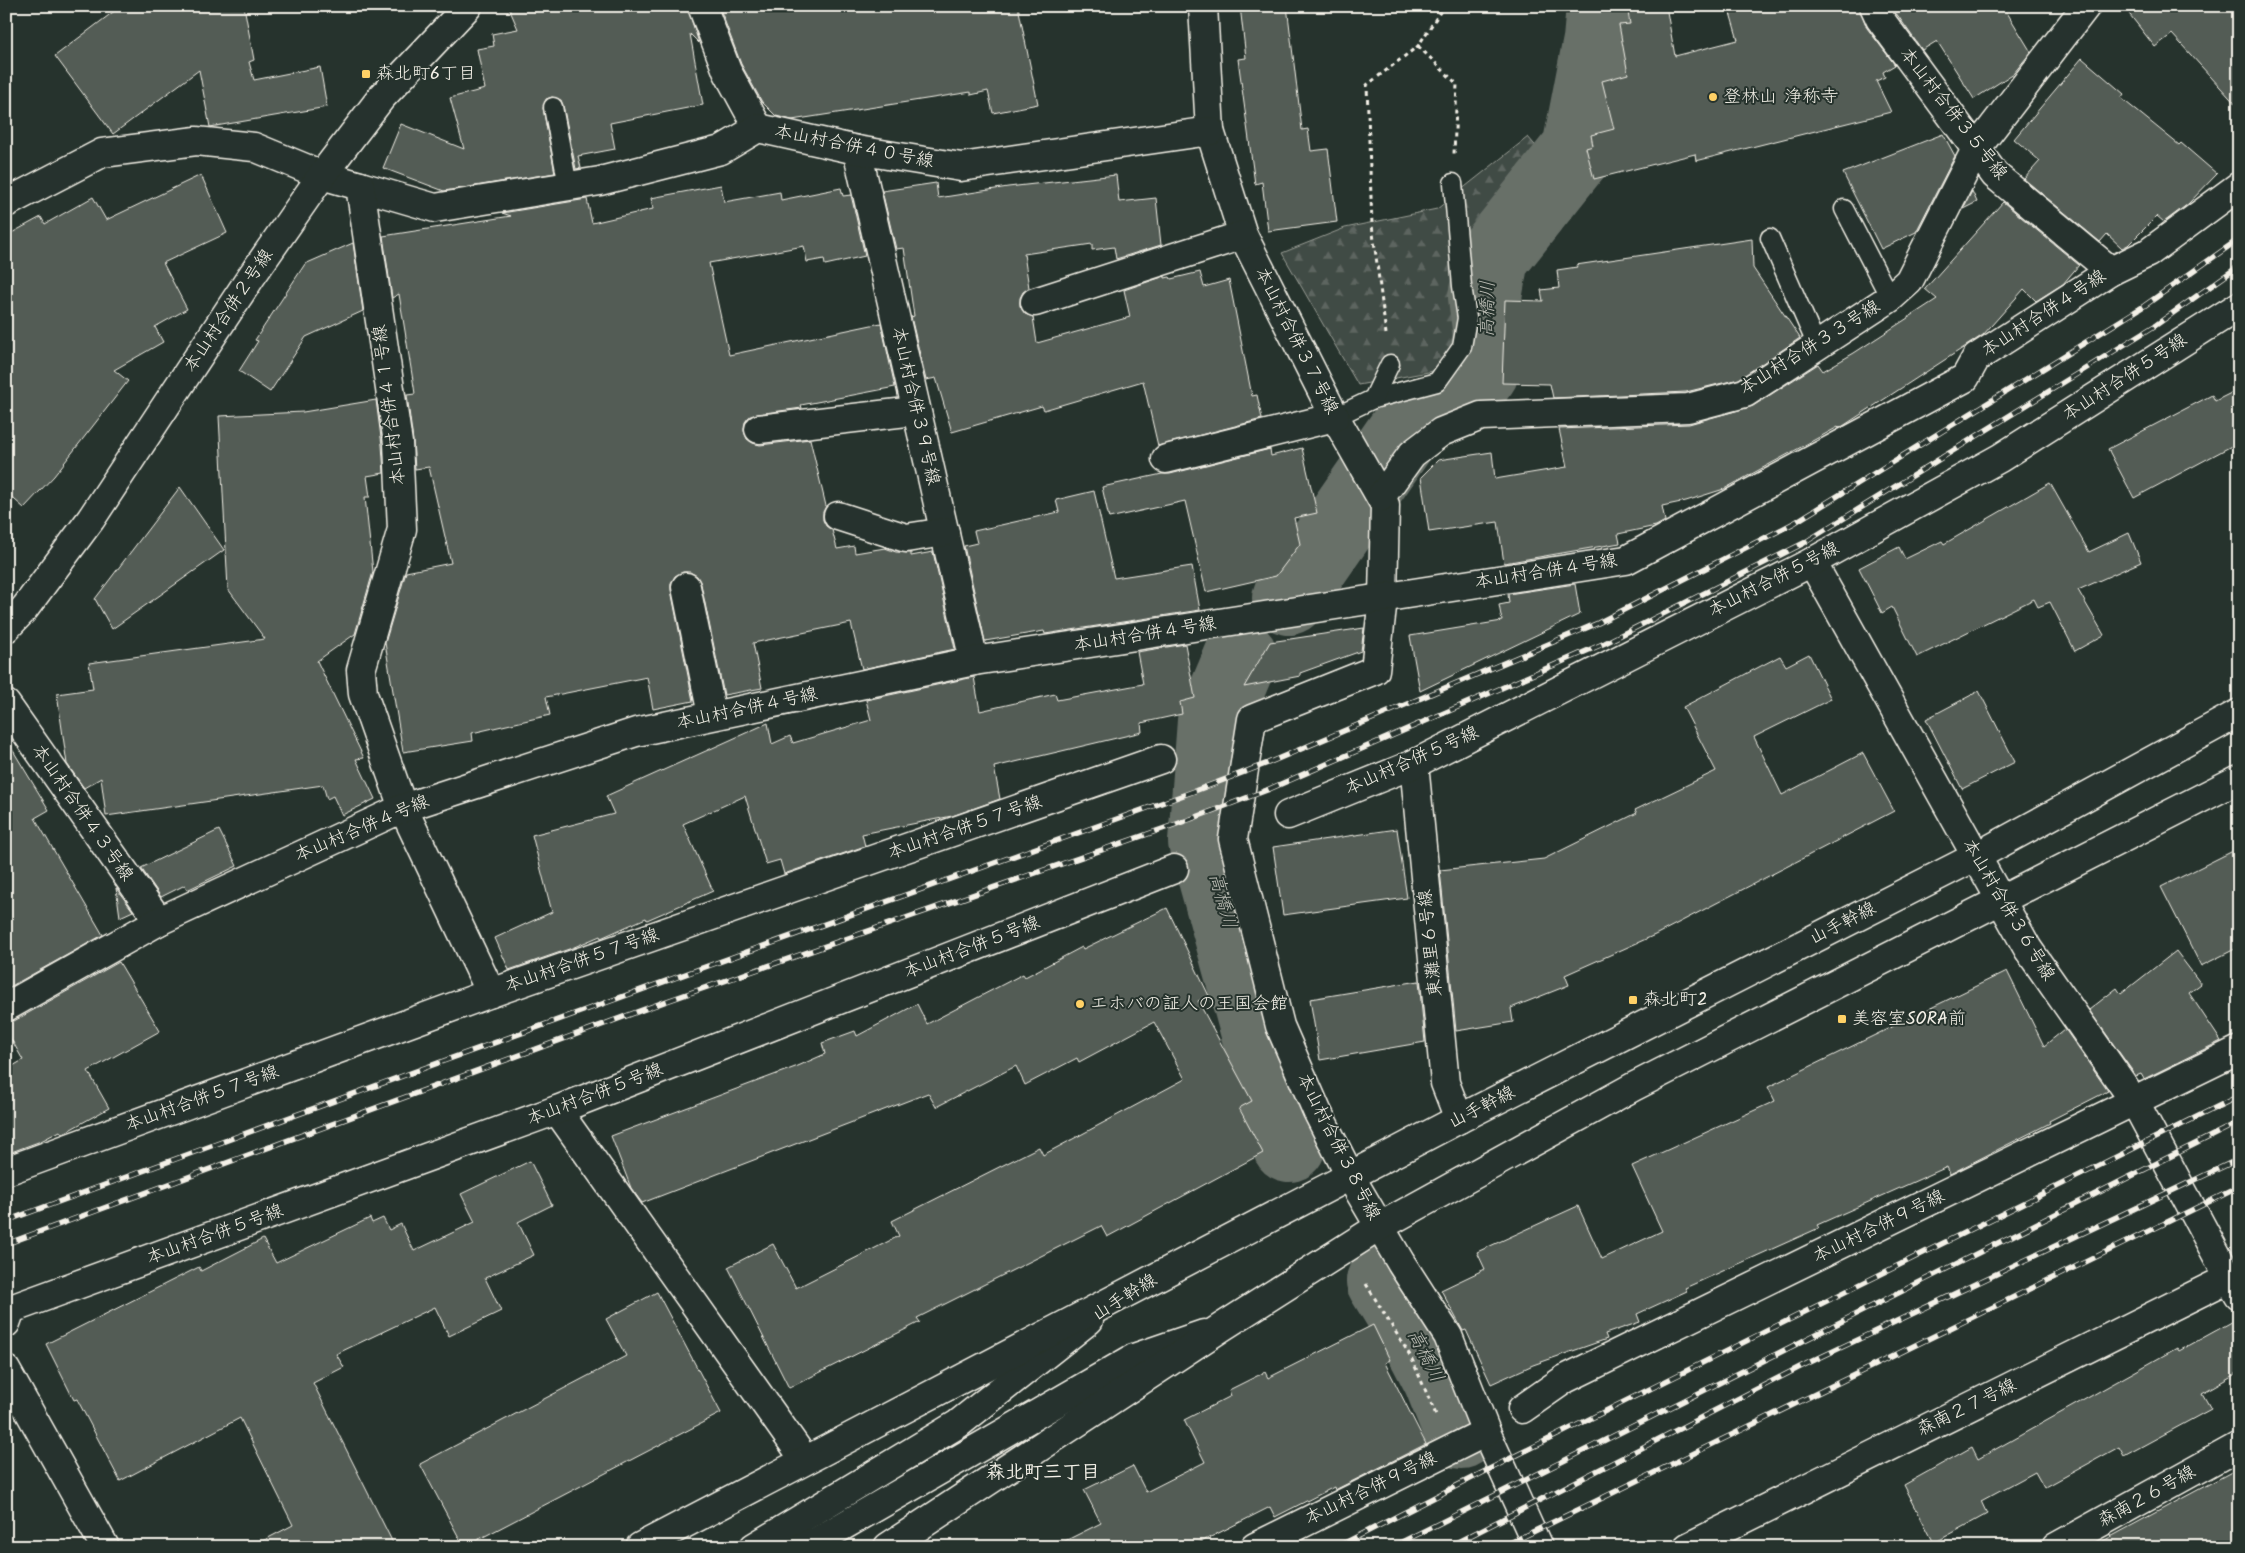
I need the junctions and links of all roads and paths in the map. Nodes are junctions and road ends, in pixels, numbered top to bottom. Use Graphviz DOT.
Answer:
graph roads {
  1 [pos="468,6"];
  2 [pos="702,6"];
  3 [pos="1203,6"];
  4 [pos="1444,6"];
  5 [pos="1874,6"];
  6 [pos="2086,6"];
  7 [pos="1418,46"];
  8 [pos="553,107"];
  9 [pos="758,128"];
  10 [pos="1210,131"];
  11 [pos="1976,149"];
  12 [pos="857,150"];
  13 [pos="322,175"];
  14 [pos="1453,183"];
  15 [pos="360,186"];
  16 [pos="568,186"];
  17 [pos="2239,186"];
  18 [pos="6,203"];
  19 [pos="1844,209"];
  20 [pos="1243,235"];
  21 [pos="1770,238"];
  22 [pos="2111,271"];
  23 [pos="1890,298"];
  24 [pos="1035,302"];
  25 [pos="2239,306"];
  26 [pos="1817,346"];
  27 [pos="1390,364"];
  28 [pos="1373,399"];
  29 [pos="915,411"];
  30 [pos="1334,417"];
  31 [pos="759,429"];
  32 [pos="1166,459"];
  33 [pos="1379,494"];
  34 [pos="838,516"];
  35 [pos="945,532"];
  36 [pos="1812,562"];
  37 [pos="686,586"];
  38 [pos="1383,598"];
  39 [pos="6,628"];
  40 [pos="974,661"];
  41 [pos="6,704"];
  42 [pos="2239,713"];
  43 [pos="712,715"];
  44 [pos="1252,719"];
  45 [pos="1161,759"];
  46 [pos="1414,764"];
  47 [pos="2239,779"];
  48 [pos="403,808"];
  49 [pos="1288,815"];
  50 [pos="1977,856"];
  51 [pos="1174,869"];
  52 [pos="2001,900"];
  53 [pos="159,922"];
  54 [pos="491,993"];
  55 [pos="6,1007"];
  56 [pos="2239,1050"];
  57 [pos="2135,1102"];
  58 [pos="557,1110"];
  59 [pos="1459,1119"];
  60 [pos="6,1171"];
  61 [pos="1350,1176"];
  62 [pos="1379,1227"];
  63 [pos="1366,1284"];
  64 [pos="2234,1286"];
  65 [pos="1113,1301"];
  66 [pos="9,1316"];
  67 [pos="1222,1327"];
  68 [pos="6,1370"];
  69 [pos="1432,1405"];
  70 [pos="1522,1409"];
  71 [pos="1486,1432"];
  72 [pos="2239,1446"];
  73 [pos="805,1460"];
  74 [pos="105,1547"];
  75 [pos="640,1547"];
  76 [pos="754,1547"];
  77 [pos="802,1547"];
  78 [pos="888,1547"];
  79 [pos="1255,1547"];
  80 [pos="1538,1547"];
  81 [pos="1688,1547"];
  82 [pos="2056,1547"];
  1 -- 13 [label="street, 本山村合併２号線"];
  2 -- 9 [label="street"];
  3 -- 10 [label="street, 本山村合併３７号線"];
  4 -- 7 [label="path"];
  5 -- 11 [label="street, 本山村合併３５号線"];
  6 -- 11 [label="street, 本山村合併３３号線"];
  7 -- 14 [label="path"];
  7 -- 27 [label="path"];
  8 -- 16 [label="lane"];
  9 -- 12 [label="street, 本山村合併４０号線"];
  9 -- 16 [label="street, 本山村合併４０号線"];
  10 -- 12 [label="street, 本山村合併４０号線"];
  10 -- 20 [label="street, 本山村合併３７号線"];
  11 -- 22 [label="street, 本山村合併３５号線"];
  11 -- 23 [label="street, 本山村合併３３号線"];
  12 -- 29 [label="street, 本山村合併３９号線"];
  13 -- 15 [label="street"];
  13 -- 18 [label="street"];
  13 -- 39 [label="street, 本山村合併２号線"];
  14 -- 28 [label="lane"];
  15 -- 16 [label="street, 本山村合併４０号線"];
  15 -- 48 [label="street, 本山村合併４１号線"];
  17 -- 22 [label="street, 本山村合併４号線"];
  19 -- 23 [label="lane"];
  20 -- 24 [label="street"];
  20 -- 30 [label="street, 本山村合併３７号線"];
  21 -- 26 [label="lane"];
  22 -- 38 [label="street, 本山村合併４号線"];
  23 -- 26 [label="street, 本山村合併３３号線"];
  25 -- 36 [label="street, 本山村合併５号線"];
  26 -- 33 [label="street, 本山村合併３３号線"];
  27 -- 28 [label="lane"];
  28 -- 30 [label="lane"];
  29 -- 31 [label="street"];
  29 -- 35 [label="street, 本山村合併３９号線"];
  30 -- 32 [label="street"];
  30 -- 33 [label="street, 本山村合併３７号線"];
  33 -- 38 [label="street, 本山村合併３７号線"];
  34 -- 35 [label="street"];
  35 -- 40 [label="street, 本山村合併３９号線"];
  36 -- 46 [label="street, 本山村合併５号線"];
  36 -- 50 [label="street, 本山村合併３６号線"];
  37 -- 43 [label="street"];
  38 -- 40 [label="street, 本山村合併４号線"];
  38 -- 44 [label="street, 本山村合併３７号線"];
  40 -- 43 [label="street, 本山村合併４号線"];
  41 -- 53 [label="street, 本山村合併４３号線"];
  42 -- 50 [label="street, 山手幹線"];
  43 -- 48 [label="street, 本山村合併４号線"];
  44 -- 61 [label="street, 本山村合併３８号線"];
  45 -- 54 [label="street, 本山村合併５７号線"];
  46 -- 49 [label="street, 本山村合併５号線"];
  46 -- 59 [label="street, 東灘里６号線"];
  47 -- 52 [label="street"];
  48 -- 53 [label="street, 本山村合併４号線"];
  48 -- 54 [label="street, 本山村合併４１号線"];
  50 -- 52 [label="street, 本山村合併３６号線"];
  50 -- 59 [label="street, 山手幹線"];
  51 -- 58 [label="street, 本山村合併５号線"];
  52 -- 57 [label="street, 本山村合併３６号線"];
  52 -- 62 [label="street"];
  53 -- 55 [label="street, 本山村合併４号線"];
  54 -- 60 [label="street, 本山村合併５７号線"];
  56 -- 57 [label="street, 本山村合併９号線"];
  57 -- 64 [label="street, 本山村合併３６号線"];
  57 -- 70 [label="street, 本山村合併９号線"];
  58 -- 66 [label="street, 本山村合併５号線"];
  58 -- 73 [label="street"];
  59 -- 61 [label="street, 山手幹線"];
  61 -- 62 [label="street, 本山村合併３８号線"];
  61 -- 65 [label="street, 山手幹線"];
  62 -- 67 [label="street"];
  62 -- 71 [label="street, 本山村合併３８号線"];
  63 -- 69 [label="path"];
  64 -- 81 [label="street, 森南２７号線"];
  65 -- 73 [label="street"];
  65 -- 76 [label="street, 山手幹線"];
  67 -- 77 [label="street"];
  67 -- 78 [label="street"];
  68 -- 74 [label="street"];
  71 -- 79 [label="street, 本山村合併９号線"];
  71 -- 80 [label="street, 本山村合併３８号線"];
  72 -- 82 [label="street, 森南２６号線"];
  73 -- 75 [label="street"];
}
